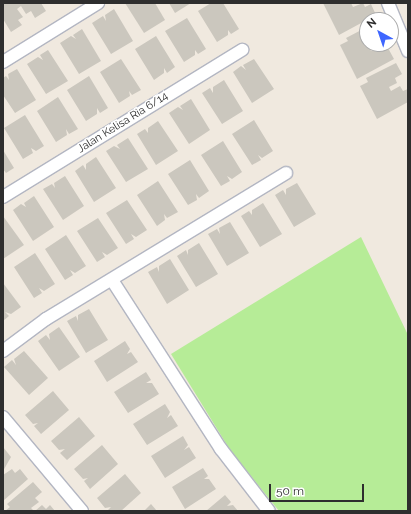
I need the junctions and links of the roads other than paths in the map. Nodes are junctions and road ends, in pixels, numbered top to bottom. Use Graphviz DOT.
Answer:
graph roads {
  1 [pos="98,3"];
  2 [pos="388,3"];
  3 [pos="242,50"];
  4 [pos="408,51"];
  5 [pos="3,62"];
  6 [pos="286,173"];
  7 [pos="3,197"];
  8 [pos="112,280"];
  9 [pos="3,351"];
  10 [pos="3,417"];
  11 [pos="82,511"];
  12 [pos="270,511"];
  1 -- 5 [label="street"];
  2 -- 4 [label="street"];
  3 -- 7 [label="street, Jalan Kelisa Ria 6/14"];
  6 -- 8 [label="street"];
  8 -- 9 [label="street"];
  8 -- 12 [label="street"];
  10 -- 11 [label="street"];
}
